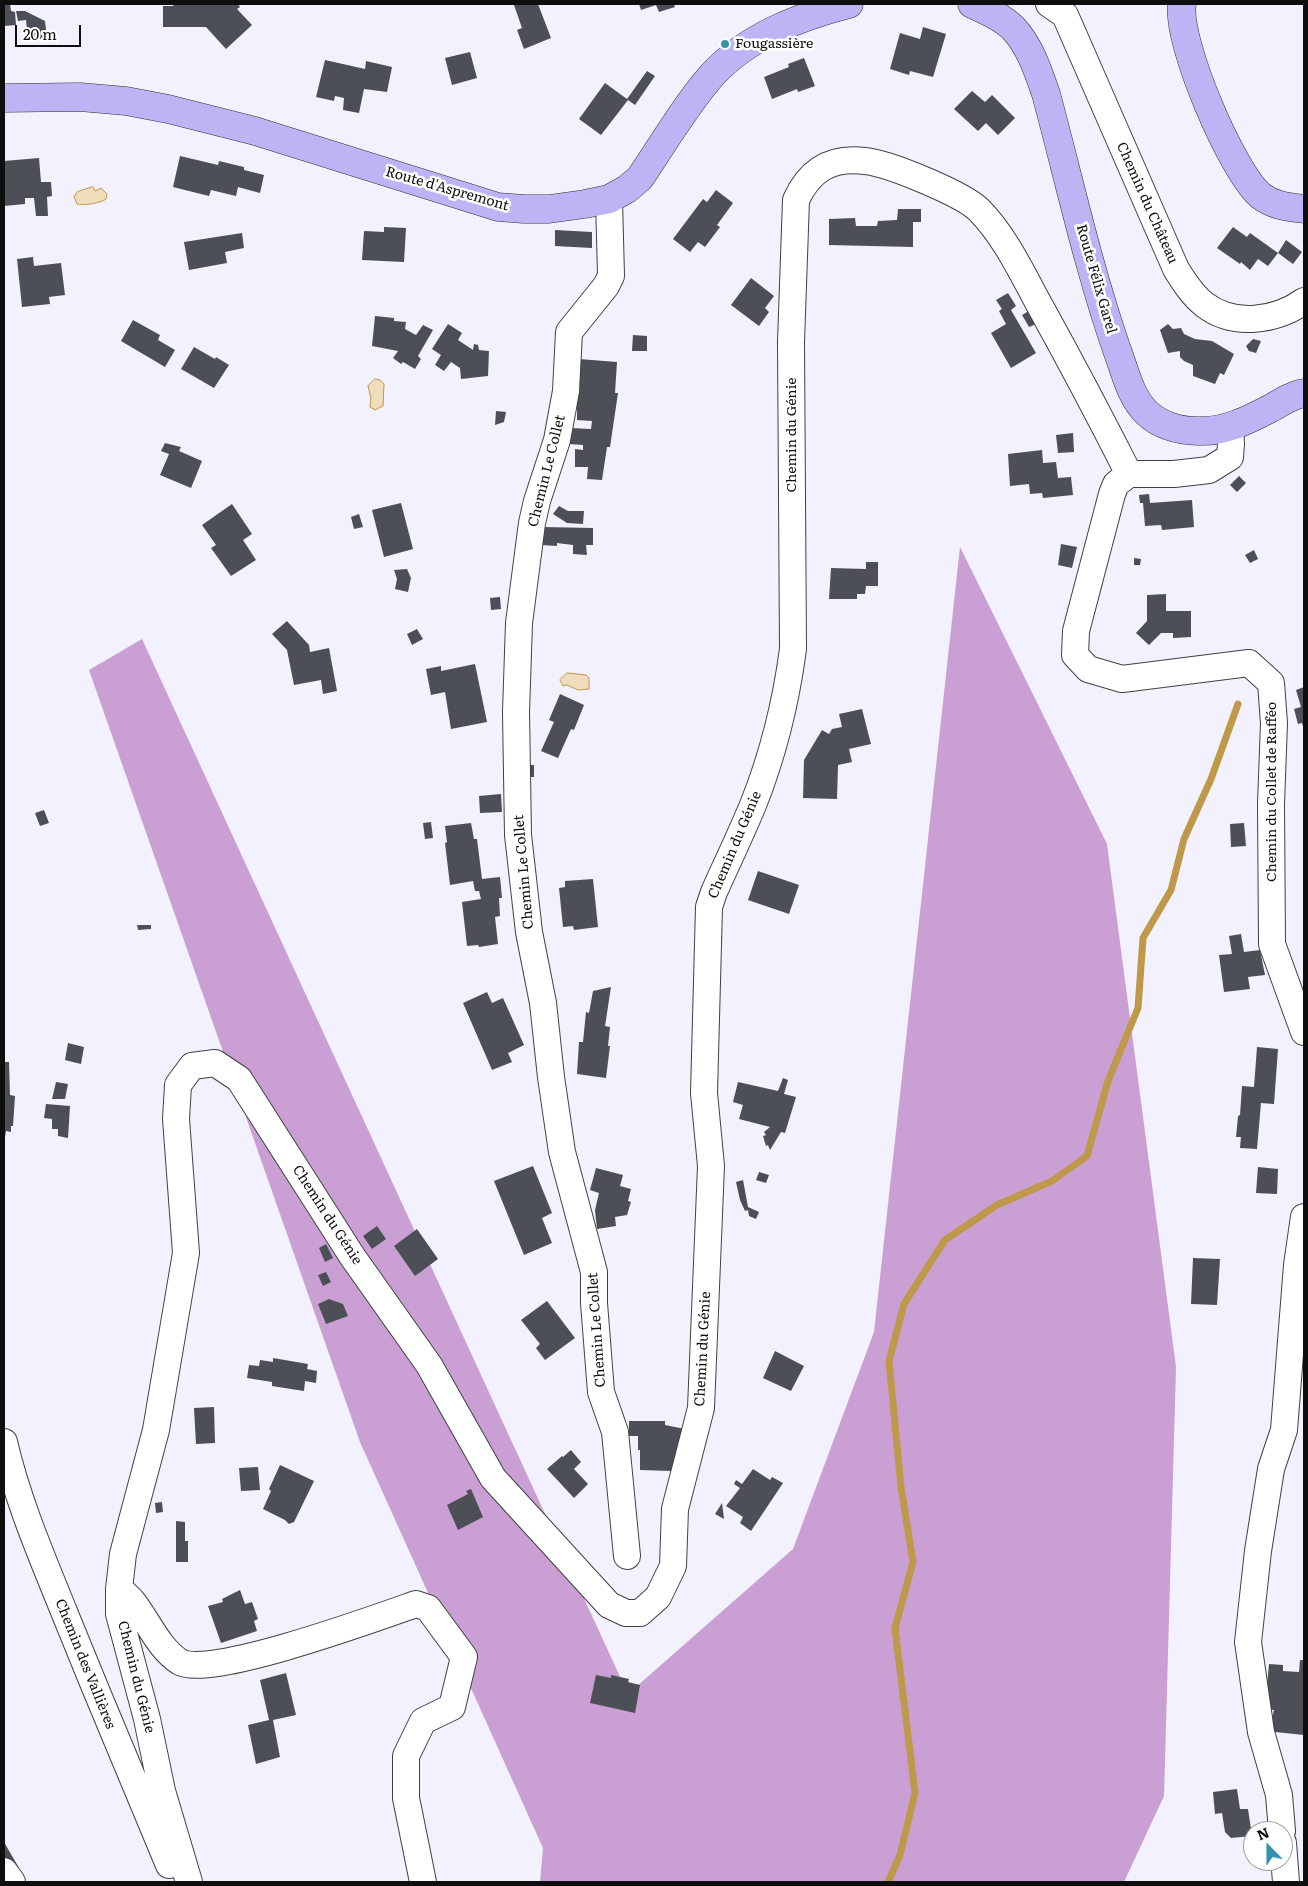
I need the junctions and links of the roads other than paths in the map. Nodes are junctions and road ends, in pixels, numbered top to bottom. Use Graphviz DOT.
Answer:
graph roads {
  1 [pos="849,4"];
  2 [pos="972,4"];
  3 [pos="1049,4"];
  4 [pos="1182,4"];
  5 [pos="4,98"];
  6 [pos="609,199"];
  7 [pos="1304,209"];
  8 [pos="1304,301"];
  9 [pos="1304,394"];
  10 [pos="1230,426"];
  11 [pos="1128,474"];
  12 [pos="1304,1032"];
  13 [pos="1304,1217"];
  14 [pos="4,1442"];
  15 [pos="627,1556"];
  16 [pos="119,1589"];
  17 [pos="1281,1821"];
  18 [pos="4,1871"];
  19 [pos="12,1882"];
  20 [pos="177,1882"];
  21 [pos="189,1882"];
  22 [pos="423,1882"];
  1 -- 6 [label="street, Route d'Aspremont"];
  2 -- 10 [label="street, Route Félix Garel"];
  3 -- 8 [label="street, Chemin du Château"];
  4 -- 7 [label="street"];
  5 -- 6 [label="street, Route d'Aspremont"];
  6 -- 15 [label="street, Chemin Le Collet"];
  9 -- 10 [label="street, Route Félix Garel"];
  10 -- 11 [label="street"];
  11 -- 12 [label="street, Chemin du Collet de Rafféo"];
  11 -- 16 [label="street, Chemin du Génie"];
  13 -- 17 [label="street"];
  14 -- 20 [label="street, Chemin des Vallières"];
  16 -- 21 [label="street, Chemin du Génie"];
  16 -- 22 [label="street"];
  18 -- 19 [label="street"];
}
